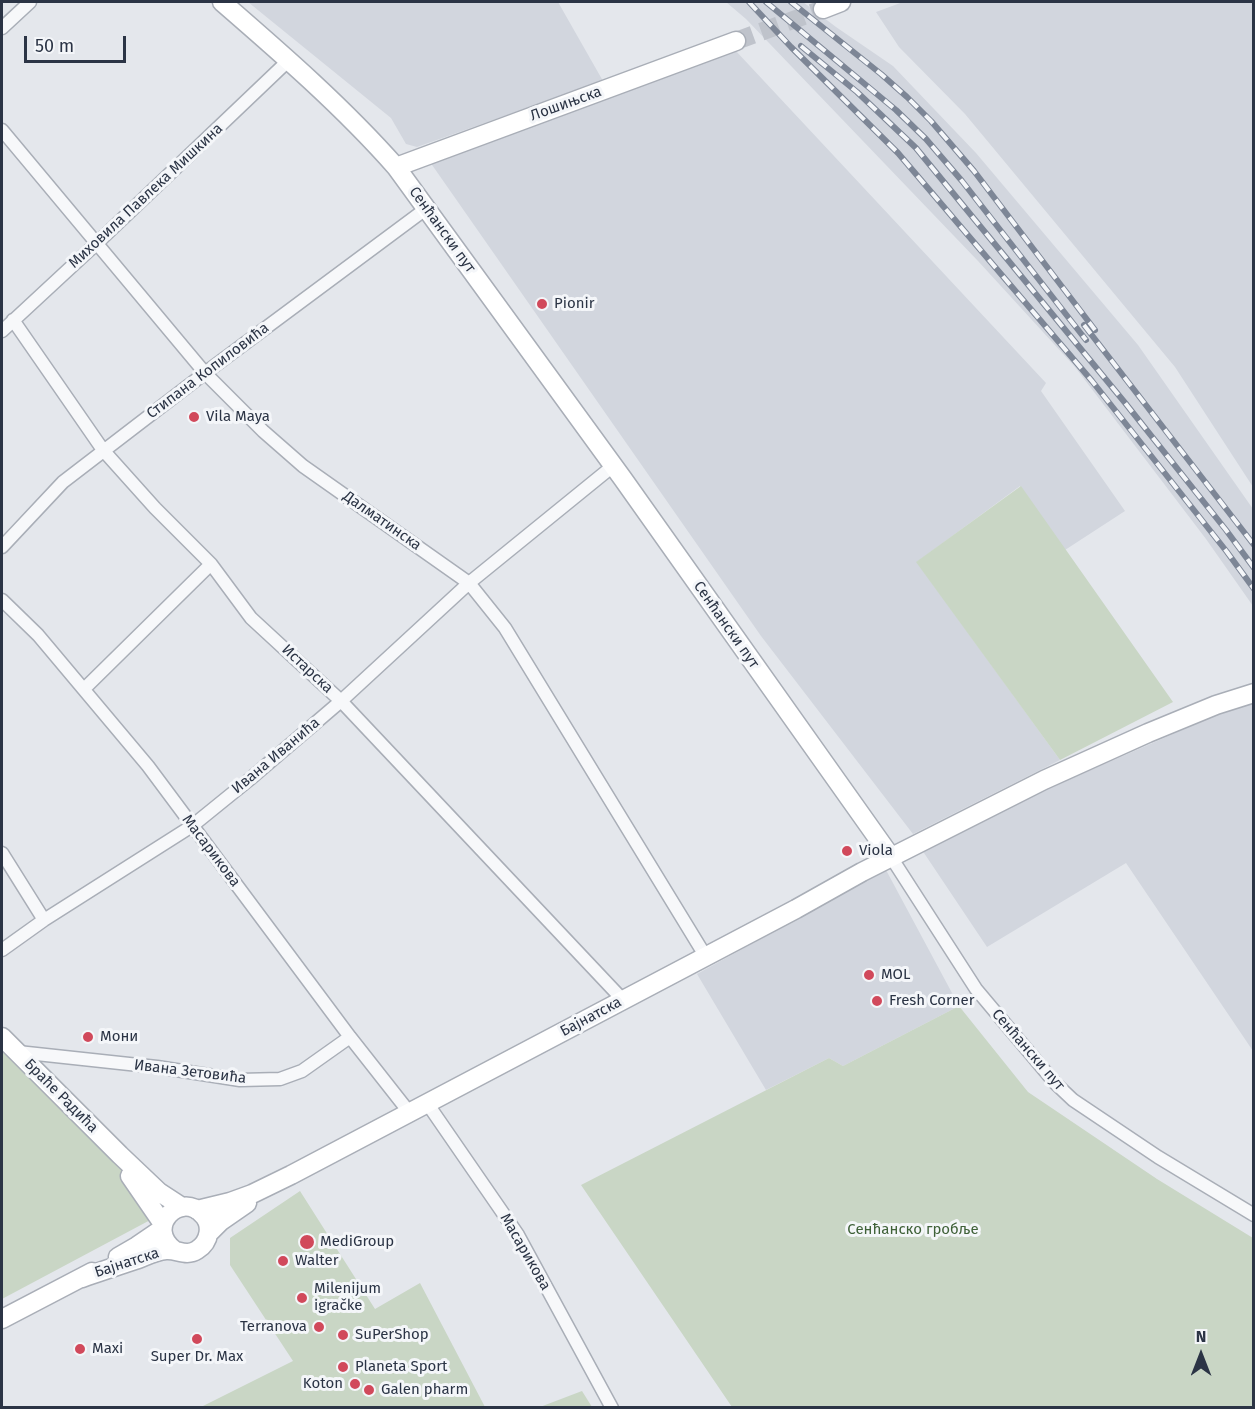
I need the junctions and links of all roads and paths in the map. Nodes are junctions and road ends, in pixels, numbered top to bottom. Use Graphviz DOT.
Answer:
graph roads {
  1 [pos="30,2"];
  2 [pos="222,2"];
  3 [pos="2,28"];
  4 [pos="736,41"];
  5 [pos="289,60"];
  6 [pos="2,130"];
  7 [pos="396,166"];
  8 [pos="427,208"];
  9 [pos="98,243"];
  10 [pos="13,320"];
  11 [pos="2,331"];
  12 [pos="205,373"];
  13 [pos="104,450"];
  14 [pos="613,466"];
  15 [pos="2,547"];
  16 [pos="211,564"];
  17 [pos="469,583"];
  18 [pos="2,600"];
  19 [pos="84,689"];
  20 [pos="1254,693"];
  21 [pos="341,701"];
  22 [pos="192,826"];
  23 [pos="2,853"];
  24 [pos="891,857"];
  25 [pos="44,920"];
  26 [pos="2,950"];
  27 [pos="706,957"];
  28 [pos="623,1000"];
  29 [pos="2,1037"];
  30 [pos="350,1037"];
  31 [pos="17,1052"];
  32 [pos="427,1103"];
  33 [pos="409,1112"];
  34 [pos="120,1155"];
  35 [pos="291,1175"];
  36 [pos="190,1208"];
  37 [pos="1254,1215"];
  38 [pos="163,1226"];
  39 [pos="208,1233"];
  40 [pos="174,1250"];
  41 [pos="82,1278"];
  42 [pos="2,1319"];
  43 [pos="612,1407"];
  1 -- 3 [label="street"];
  2 -- 5 [label="main road, Сенћански пут"];
  4 -- 7 [label="main road, Лошињска"];
  5 -- 7 [label="main road, Сенћански пут"];
  5 -- 9 [label="street, Миховила Павлека Мишкина"];
  6 -- 9 [label="street, Далматинска"];
  7 -- 8 [label="main road, Сенћански пут"];
  8 -- 12 [label="street, Стипана Копиловића"];
  8 -- 14 [label="main road, Сенћански пут"];
  9 -- 10 [label="street, Миховила Павлека Мишкина"];
  9 -- 12 [label="street, Далматинска"];
  10 -- 11 [label="street, Миховила Павлека Мишкина"];
  10 -- 13 [label="street, Истарска"];
  12 -- 13 [label="street, Стипана Копиловића"];
  12 -- 17 [label="street, Далматинска"];
  13 -- 15 [label="street, Стипана Копиловића"];
  13 -- 16 [label="street, Истарска"];
  14 -- 17 [label="street, Ивана Иванића"];
  14 -- 24 [label="main road, Сенћански пут"];
  16 -- 19 [label="street"];
  16 -- 21 [label="street, Истарска"];
  17 -- 21 [label="street, Ивана Иванића"];
  17 -- 27 [label="street, Далматинска"];
  18 -- 19 [label="street, Масарикова"];
  19 -- 22 [label="street, Масарикова"];
  20 -- 24 [label="main road, Бајнатска"];
  21 -- 22 [label="street, Ивана Иванића"];
  21 -- 28 [label="street, Истарска"];
  22 -- 25 [label="street, Ивана Иванића"];
  22 -- 30 [label="street, Масарикова"];
  23 -- 25 [label="street"];
  24 -- 27 [label="main road, Бајнатска"];
  24 -- 37 [label="street, Сенћански пут"];
  25 -- 26 [label="street, Ивана Иванића"];
  27 -- 28 [label="main road, Бајнатска"];
  28 -- 32 [label="main road, Бајнатска"];
  29 -- 31 [label="main road, Браће Радића"];
  30 -- 31 [label="street, Ивана Зетовића"];
  30 -- 33 [label="street, Масарикова"];
  31 -- 34 [label="main road, Браће Радића"];
  32 -- 33 [label="main road, Бајнатска"];
  32 -- 43 [label="street, Масарикова"];
  33 -- 35 [label="main road, Бајнатска"];
  34 -- 36 [label="main road, Браће Радића"];
  34 -- 38 [label="main road, Браће Радића"];
  35 -- 36 [label="main road, Бајнатска"];
  35 -- 39 [label="main road, Бајнатска"];
  36 -- 38 [label="main road, Бајнатска"];
  36 -- 39 [label="main road"];
  38 -- 40 [label="main road, Бајнатска"];
  38 -- 41 [label="main road, Бајнатска"];
  39 -- 40 [label="main road, Бајнатска"];
  40 -- 41 [label="main road, Бајнатска"];
  41 -- 42 [label="main road, Бајнатска"];
}
